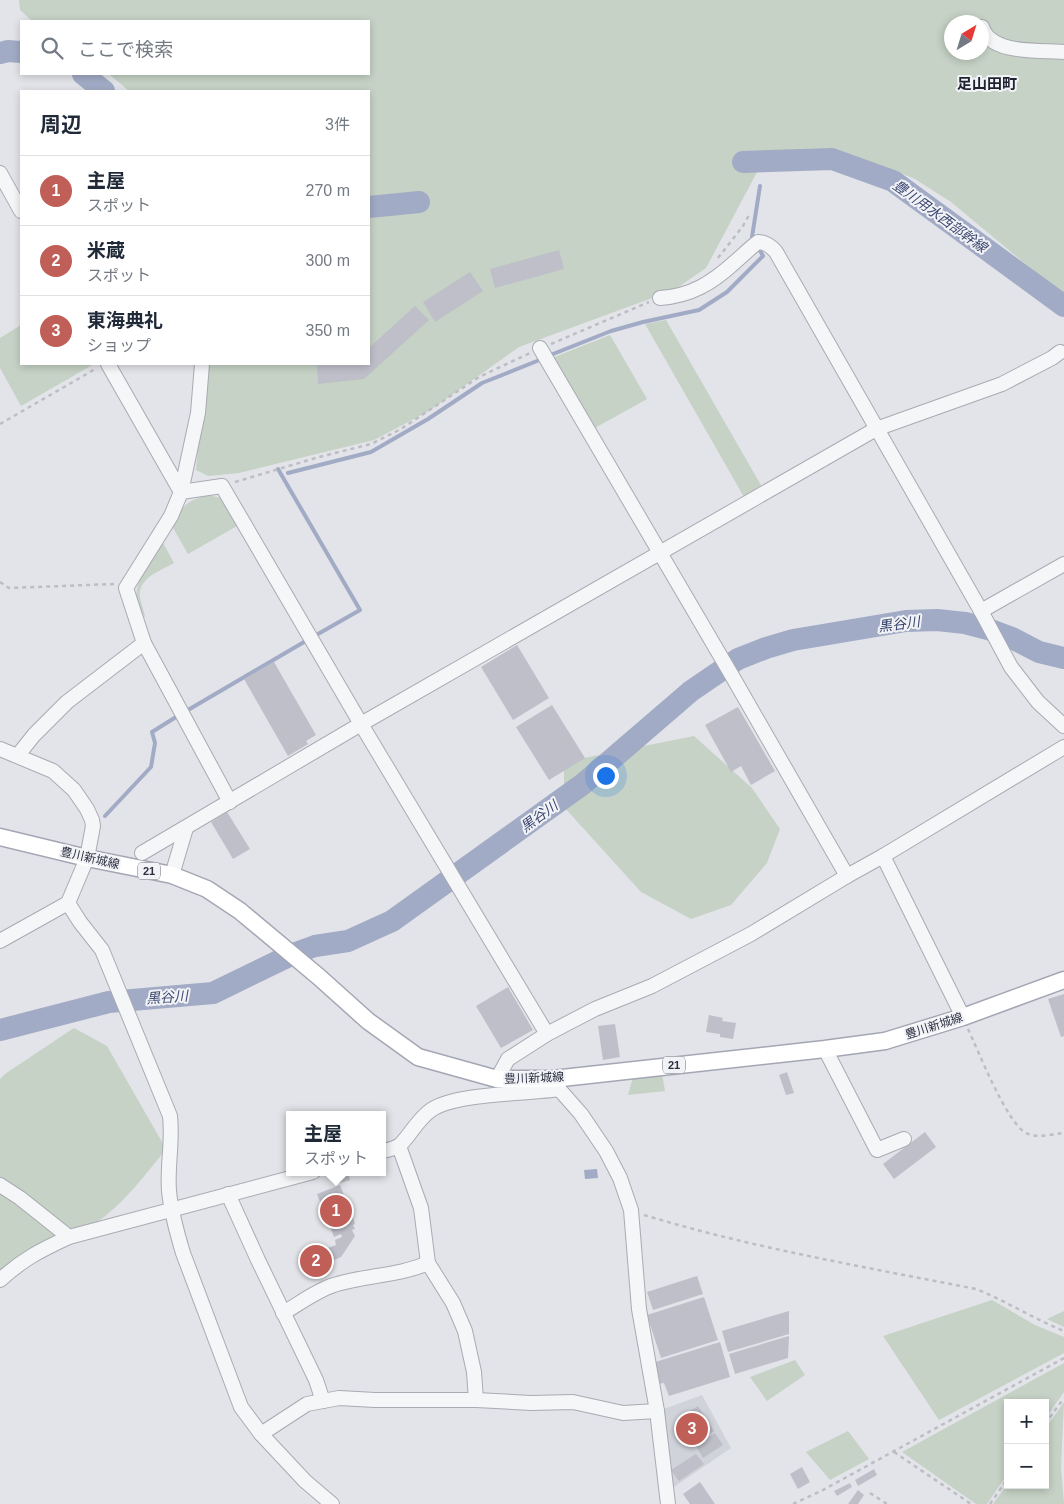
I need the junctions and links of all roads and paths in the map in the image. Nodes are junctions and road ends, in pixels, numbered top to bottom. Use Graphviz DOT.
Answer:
graph roads {
  1 [pos="989,38"];
  2 [pos="1064,52"];
  3 [pos="0,173"];
  4 [pos="20,209"];
  5 [pos="660,298"];
  6 [pos="540,348"];
  7 [pos="1060,352"];
  8 [pos="105,365"];
  9 [pos="108,365"];
  10 [pos="202,365"];
  11 [pos="0,424"];
  12 [pos="876,429"];
  13 [pos="222,486"];
  14 [pos="181,492"];
  15 [pos="659,554"];
  16 [pos="1064,564"];
  17 [pos="0,582"];
  18 [pos="126,588"];
  19 [pos="981,611"];
  20 [pos="144,643"];
  21 [pos="360,724"];
  22 [pos="1064,726"];
  23 [pos="1064,747"];
  24 [pos="0,749"];
  25 [pos="18,755"];
  26 [pos="230,802"];
  27 [pos="186,828"];
  28 [pos="0,836"];
  29 [pos="142,854"];
  30 [pos="884,856"];
  31 [pos="87,858"];
  32 [pos="172,875"];
  33 [pos="847,876"];
  34 [pos="68,903"];
  35 [pos="0,941"];
  36 [pos="1064,980"];
  37 [pos="963,1017"];
  38 [pos="547,1034"];
  39 [pos="825,1049"];
  40 [pos="497,1079"];
  41 [pos="556,1084"];
  42 [pos="1064,1133"];
  43 [pos="904,1139"];
  44 [pos="399,1146"];
  45 [pos="386,1150"];
  46 [pos="298,1176"];
  47 [pos="0,1185"];
  48 [pos="228,1194"];
  49 [pos="172,1209"];
  50 [pos="631,1210"];
  51 [pos="69,1237"];
  52 [pos="428,1264"];
  53 [pos="0,1280"];
  54 [pos="283,1313"];
  55 [pos="1064,1332"];
  56 [pos="1064,1358"];
  57 [pos="1064,1398"];
  58 [pos="476,1400"];
  59 [pos="323,1401"];
  60 [pos="657,1411"];
  61 [pos="1049,1419"];
  62 [pos="261,1434"];
  63 [pos="894,1452"];
  64 [pos="1004,1484"];
  65 [pos="870,1492"];
  66 [pos="332,1504"];
  67 [pos="668,1504"];
  68 [pos="793,1504"];
  69 [pos="887,1504"];
  70 [pos="971,1504"];
  71 [pos="990,1504"];
  1 -- 2 [label="street"];
  3 -- 4 [label="street"];
  5 -- 12 [label="street"];
  6 -- 13 [label="path"];
  6 -- 15 [label="street"];
  7 -- 12 [label="street"];
  8 -- 11 [label="path"];
  9 -- 14 [label="street"];
  10 -- 14 [label="street"];
  12 -- 15 [label="street"];
  12 -- 19 [label="street"];
  13 -- 14 [label="street"];
  13 -- 21 [label="street"];
  14 -- 18 [label="street"];
  15 -- 21 [label="street"];
  15 -- 33 [label="street"];
  16 -- 19 [label="street"];
  17 -- 18 [label="path"];
  18 -- 20 [label="street"];
  19 -- 22 [label="street"];
  20 -- 25 [label="street"];
  20 -- 26 [label="street"];
  21 -- 26 [label="street"];
  21 -- 38 [label="street"];
  23 -- 30 [label="street"];
  24 -- 25 [label="street"];
  25 -- 31 [label="street"];
  26 -- 27 [label="street"];
  27 -- 29 [label="street"];
  27 -- 32 [label="street"];
  28 -- 31 [label="main road, 豊川新城線 / 21"];
  30 -- 33 [label="street"];
  30 -- 37 [label="street"];
  31 -- 32 [label="main road, 豊川新城線 / 21"];
  31 -- 34 [label="street"];
  32 -- 40 [label="main road, 豊川新城線 / 21"];
  33 -- 38 [label="street"];
  34 -- 35 [label="street"];
  34 -- 49 [label="street"];
  36 -- 37 [label="main road, 豊川新城線 / 21"];
  37 -- 39 [label="main road, 豊川新城線 / 21"];
  37 -- 42 [label="path"];
  38 -- 40 [label="street"];
  39 -- 41 [label="main road, 豊川新城線 / 21"];
  39 -- 43 [label="street"];
  40 -- 41 [label="main road, 豊川新城線 / 21"];
  41 -- 44 [label="street"];
  41 -- 50 [label="street"];
  44 -- 45 [label="street"];
  44 -- 52 [label="street"];
  46 -- 48 [label="street"];
  47 -- 51 [label="street"];
  48 -- 49 [label="street"];
  48 -- 54 [label="street"];
  49 -- 51 [label="street"];
  49 -- 62 [label="street"];
  50 -- 55 [label="path"];
  50 -- 60 [label="street"];
  51 -- 53 [label="street"];
  52 -- 54 [label="street"];
  52 -- 58 [label="street"];
  54 -- 59 [label="street"];
  56 -- 63 [label="path"];
  57 -- 61 [label="path"];
  58 -- 59 [label="street"];
  58 -- 60 [label="street"];
  59 -- 62 [label="street"];
  60 -- 67 [label="street"];
  62 -- 66 [label="street"];
  63 -- 68 [label="path"];
  63 -- 70 [label="path"];
  64 -- 71 [label="path"];
  65 -- 69 [label="path"];
}
